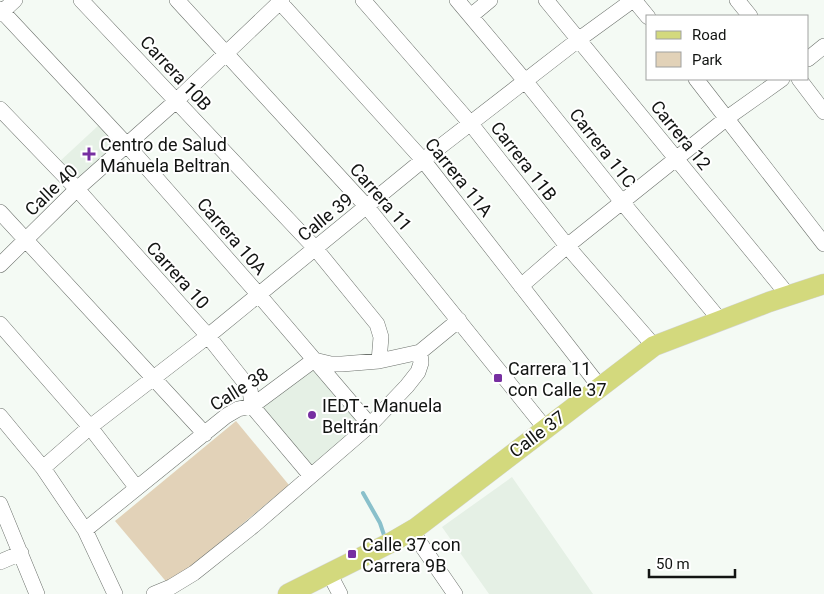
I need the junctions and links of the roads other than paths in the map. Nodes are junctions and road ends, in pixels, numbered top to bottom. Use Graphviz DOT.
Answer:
graph roads {
  1 [pos="15,0"];
  2 [pos="81,0"];
  3 [pos="177,0"];
  4 [pos="364,0"];
  5 [pos="457,0"];
  6 [pos="490,0"];
  7 [pos="546,0"];
  8 [pos="634,0"];
  9 [pos="737,0"];
  10 [pos="280,1"];
  11 [pos="1,12"];
  12 [pos="472,15"];
  13 [pos="646,15"];
  14 [pos="749,15"];
  15 [pos="578,40"];
  16 [pos="824,46"];
  17 [pos="227,54"];
  18 [pos="809,58"];
  19 [pos="697,80"];
  20 [pos="781,80"];
  21 [pos="800,80"];
  22 [pos="526,82"];
  23 [pos="176,101"];
  24 [pos="0,109"];
  25 [pos="824,112"];
  26 [pos="727,118"];
  27 [pos="471,124"];
  28 [pos="127,145"];
  29 [pos="677,159"];
  30 [pos="423,160"];
  31 [pos="77,189"];
  32 [pos="622,202"];
  33 [pos="367,207"];
  34 [pos="0,212"];
  35 [pos="26,239"];
  36 [pos="824,244"];
  37 [pos="567,246"];
  38 [pos="315,248"];
  39 [pos="0,265"];
  40 [pos="824,284"];
  41 [pos="521,286"];
  42 [pos="259,295"];
  43 [pos="788,295"];
  44 [pos="459,320"];
  45 [pos="720,320"];
  46 [pos="0,324"];
  47 [pos="208,336"];
  48 [pos="654,346"];
  49 [pos="420,352"];
  50 [pos="314,360"];
  51 [pos="379,361"];
  52 [pos="153,378"];
  53 [pos="600,386"];
  54 [pos="252,406"];
  55 [pos="0,416"];
  56 [pos="370,425"];
  57 [pos="90,427"];
  58 [pos="545,428"];
  59 [pos="205,434"];
  60 [pos="43,468"];
  61 [pos="311,476"];
  62 [pos="136,487"];
  63 [pos="0,504"];
  64 [pos="85,530"];
  65 [pos="411,530"];
  66 [pos="21,553"];
  67 [pos="0,562"];
  68 [pos="328,573"];
  69 [pos="37,594"];
  70 [pos="115,594"];
  71 [pos="154,594"];
  72 [pos="288,594"];
  73 [pos="340,594"];
  74 [pos="455,594"];
  1 -- 11 [label="street"];
  2 -- 23 [label="street, Carrera 10B"];
  3 -- 17 [label="street, Carrera 11"];
  4 -- 27 [label="street, Carrera 11B"];
  5 -- 12 [label="street, Carrera 11C"];
  6 -- 12 [label="street"];
  7 -- 15 [label="street, Carrera 12"];
  8 -- 13 [label="street"];
  8 -- 15 [label="street, Calle 39"];
  9 -- 14 [label="street"];
  10 -- 17 [label="street, Calle 40"];
  10 -- 30 [label="street, Carrera 11A"];
  11 -- 28 [label="street, Carrera 10A"];
  12 -- 22 [label="street, Carrera 11C"];
  15 -- 22 [label="street, Calle 39"];
  15 -- 29 [label="street, Carrera 12"];
  16 -- 18 [label="street"];
  17 -- 23 [label="street, Calle 40"];
  17 -- 33 [label="street, Carrera 11"];
  19 -- 26 [label="street"];
  20 -- 26 [label="street"];
  21 -- 25 [label="street"];
  22 -- 27 [label="street, Calle 39"];
  22 -- 32 [label="street, Carrera 11C"];
  23 -- 28 [label="street, Calle 40"];
  23 -- 38 [label="street, Carrera 10B"];
  24 -- 31 [label="street, Carrera 10"];
  26 -- 29 [label="street"];
  26 -- 36 [label="street"];
  27 -- 30 [label="street, Calle 39"];
  27 -- 37 [label="street, Carrera 11B"];
  28 -- 31 [label="street, Calle 40"];
  28 -- 42 [label="street, Carrera 10A"];
  29 -- 32 [label="street"];
  29 -- 43 [label="street, Carrera 12"];
  30 -- 33 [label="street, Calle 39"];
  30 -- 41 [label="street, Carrera 11A"];
  31 -- 35 [label="street, Calle 40"];
  31 -- 47 [label="street, Carrera 10"];
  32 -- 37 [label="street"];
  32 -- 45 [label="street, Carrera 11C"];
  33 -- 38 [label="street, Calle 39"];
  33 -- 44 [label="street, Carrera 11"];
  34 -- 35 [label="street"];
  35 -- 39 [label="street, Calle 40"];
  35 -- 52 [label="street"];
  37 -- 41 [label="street"];
  37 -- 48 [label="street, Carrera 11B"];
  38 -- 42 [label="street, Calle 39"];
  38 -- 51 [label="street, Carrera 10B"];
  40 -- 43 [label="main road, Calle 37"];
  41 -- 53 [label="street, Carrera 11A"];
  42 -- 47 [label="street, Calle 39"];
  42 -- 50 [label="street, Carrera 10A"];
  43 -- 45 [label="main road, Calle 37"];
  44 -- 49 [label="street"];
  44 -- 58 [label="street, Carrera 11"];
  45 -- 48 [label="main road, Calle 37"];
  46 -- 57 [label="street"];
  47 -- 52 [label="street, Calle 39"];
  47 -- 54 [label="street, Carrera 10"];
  48 -- 53 [label="main road, Calle 37"];
  49 -- 51 [label="street"];
  49 -- 56 [label="street"];
  50 -- 51 [label="street"];
  50 -- 54 [label="street, Calle 38"];
  50 -- 56 [label="street, Carrera 10A"];
  52 -- 57 [label="street, Calle 39"];
  52 -- 59 [label="street"];
  53 -- 58 [label="main road, Calle 37"];
  54 -- 59 [label="street, Calle 38"];
  54 -- 61 [label="street, Carrera 10"];
  55 -- 60 [label="street"];
  56 -- 61 [label="street"];
  57 -- 60 [label="street, Calle 39"];
  57 -- 62 [label="street"];
  58 -- 65 [label="main road, Calle 37"];
  59 -- 62 [label="street, Calle 38"];
  60 -- 64 [label="street"];
  61 -- 71 [label="street"];
  62 -- 64 [label="street, Calle 38"];
  63 -- 66 [label="street"];
  64 -- 70 [label="street"];
  65 -- 68 [label="main road, Calle 37"];
  65 -- 74 [label="street"];
  66 -- 67 [label="street"];
  66 -- 69 [label="street"];
  68 -- 72 [label="main road, Calle 37"];
  68 -- 73 [label="street"];
}
